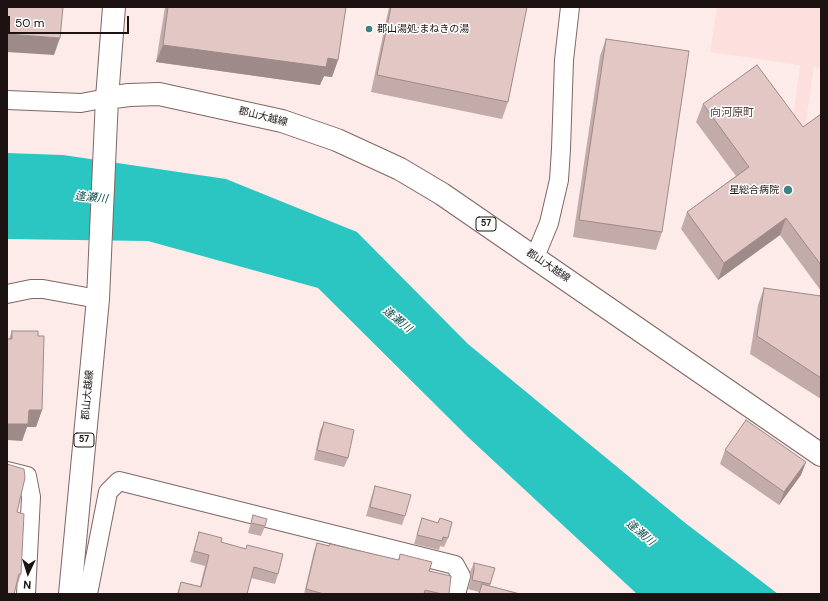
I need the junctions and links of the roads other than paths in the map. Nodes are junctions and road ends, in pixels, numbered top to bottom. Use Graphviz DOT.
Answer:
graph roads {
  1 [pos="114,7"];
  2 [pos="570,7"];
  3 [pos="7,100"];
  4 [pos="107,105"];
  5 [pos="535,257"];
  6 [pos="98,293"];
  7 [pos="7,294"];
  8 [pos="821,455"];
  9 [pos="7,471"];
  10 [pos="26,594"];
  11 [pos="70,594"];
  12 [pos="88,594"];
  13 [pos="456,594"];
  1 -- 4 [label="main road"];
  2 -- 5 [label="street"];
  3 -- 4 [label="street"];
  4 -- 5 [label="main road, 郡山大越線 / 57"];
  4 -- 6 [label="main road, 郡山大越線 / 57"];
  5 -- 8 [label="main road, 郡山大越線 / 57"];
  6 -- 7 [label="street"];
  6 -- 11 [label="main road, 郡山大越線 / 57"];
  9 -- 10 [label="street"];
  12 -- 13 [label="street"];
}
